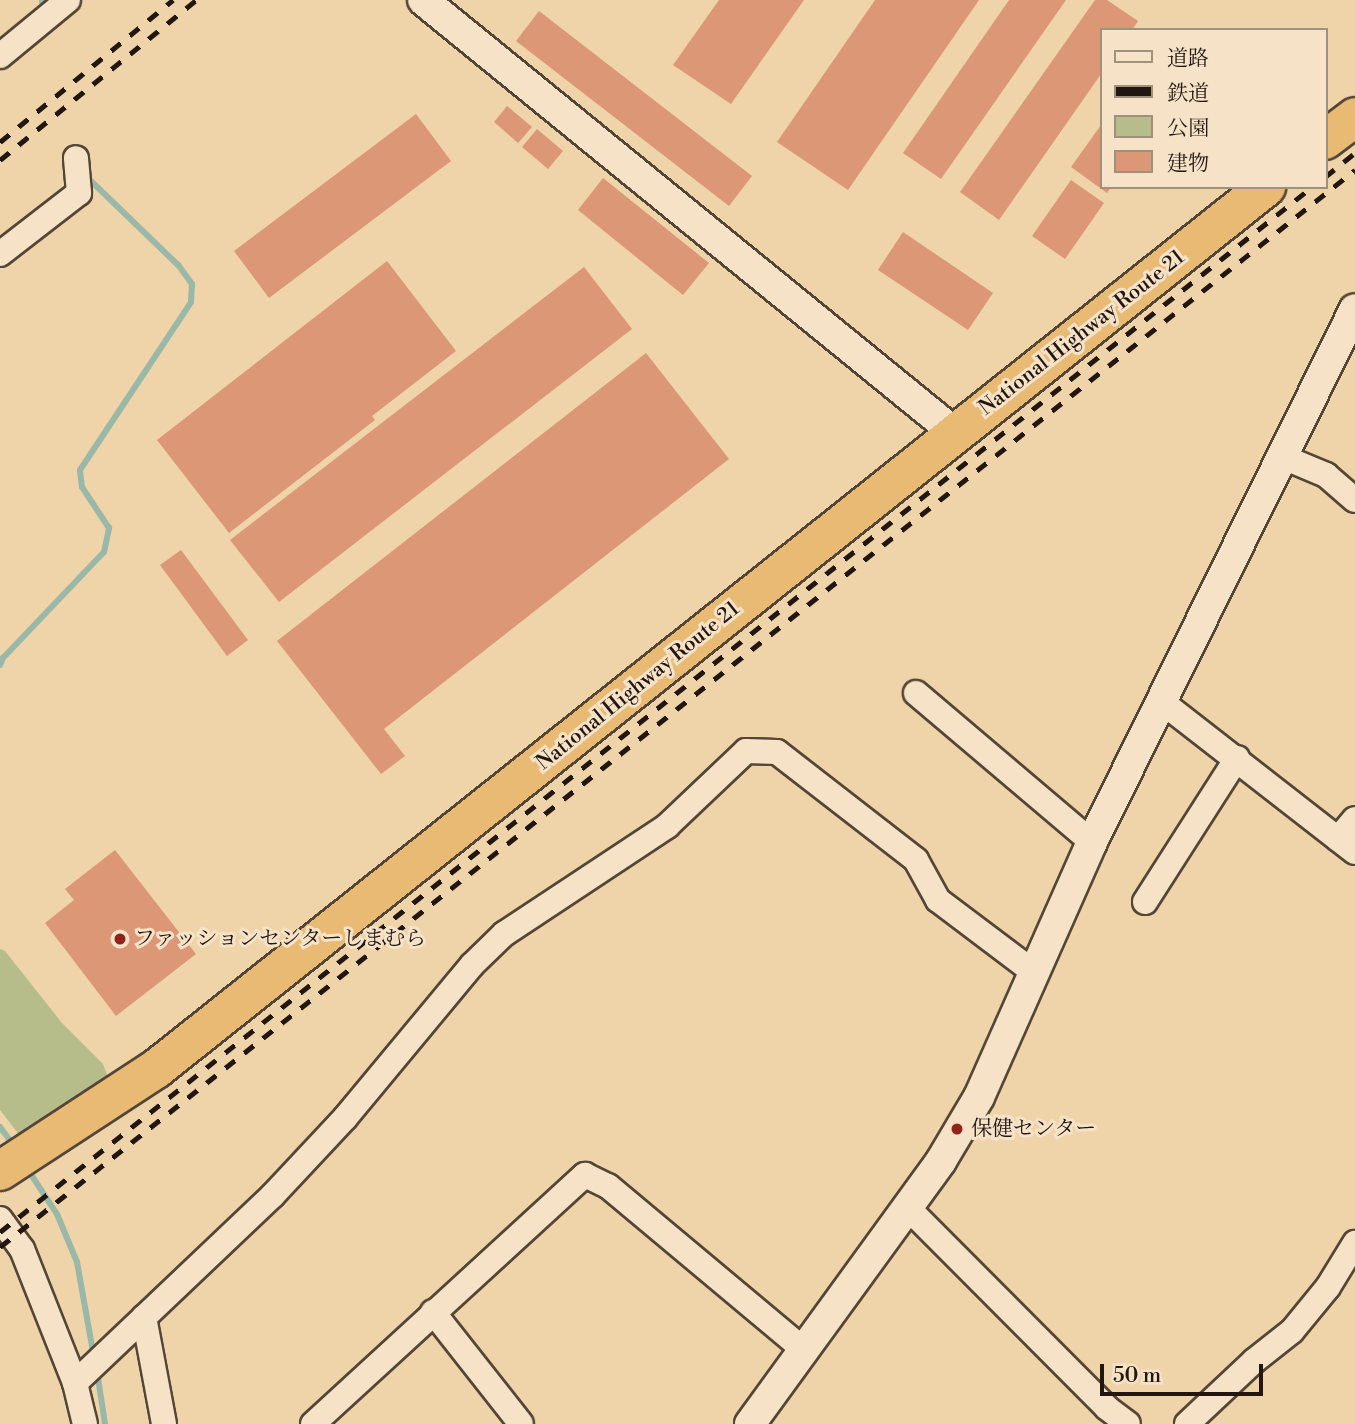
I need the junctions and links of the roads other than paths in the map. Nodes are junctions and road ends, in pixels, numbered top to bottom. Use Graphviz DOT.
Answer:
graph roads {
  1 [pos="68,0"];
  2 [pos="423,0"];
  3 [pos="0,56"];
  4 [pos="1355,117"];
  5 [pos="1327,138"];
  6 [pos="76,158"];
  7 [pos="1263,189"];
  8 [pos="0,254"];
  9 [pos="1355,309"];
  10 [pos="1349,338"];
  11 [pos="955,433"];
  12 [pos="1283,457"];
  13 [pos="1355,500"];
  14 [pos="916,693"];
  15 [pos="1162,702"];
  16 [pos="1237,758"];
  17 [pos="1355,819"];
  18 [pos="1092,842"];
  19 [pos="1347,846"];
  20 [pos="1145,902"];
  21 [pos="1034,973"];
  22 [pos="0,1171"];
  23 [pos="908,1208"];
  24 [pos="0,1219"];
  25 [pos="1355,1243"];
  26 [pos="433,1312"];
  27 [pos="144,1317"];
  28 [pos="804,1350"];
  29 [pos="75,1382"];
  30 [pos="85,1424"];
  31 [pos="164,1424"];
  32 [pos="313,1424"];
  33 [pos="521,1424"];
  34 [pos="750,1424"];
  35 [pos="1128,1424"];
  36 [pos="1187,1424"];
  1 -- 3 [label="street"];
  2 -- 11 [label="street"];
  4 -- 5 [label="highway"];
  6 -- 8 [label="street"];
  7 -- 11 [label="highway, National Highway Route 21"];
  9 -- 10 [label="street"];
  10 -- 12 [label="street"];
  11 -- 22 [label="highway, National Highway Route 21"];
  12 -- 13 [label="street"];
  12 -- 15 [label="street"];
  14 -- 18 [label="street"];
  15 -- 16 [label="street"];
  15 -- 18 [label="street"];
  16 -- 19 [label="street"];
  16 -- 20 [label="street"];
  17 -- 19 [label="street"];
  18 -- 21 [label="street"];
  21 -- 23 [label="street"];
  21 -- 27 [label="street"];
  23 -- 28 [label="street"];
  23 -- 35 [label="street"];
  24 -- 29 [label="street"];
  25 -- 36 [label="street"];
  26 -- 28 [label="street"];
  26 -- 32 [label="street"];
  26 -- 33 [label="street"];
  27 -- 29 [label="street"];
  27 -- 31 [label="street"];
  28 -- 34 [label="street"];
  29 -- 30 [label="street"];
}
